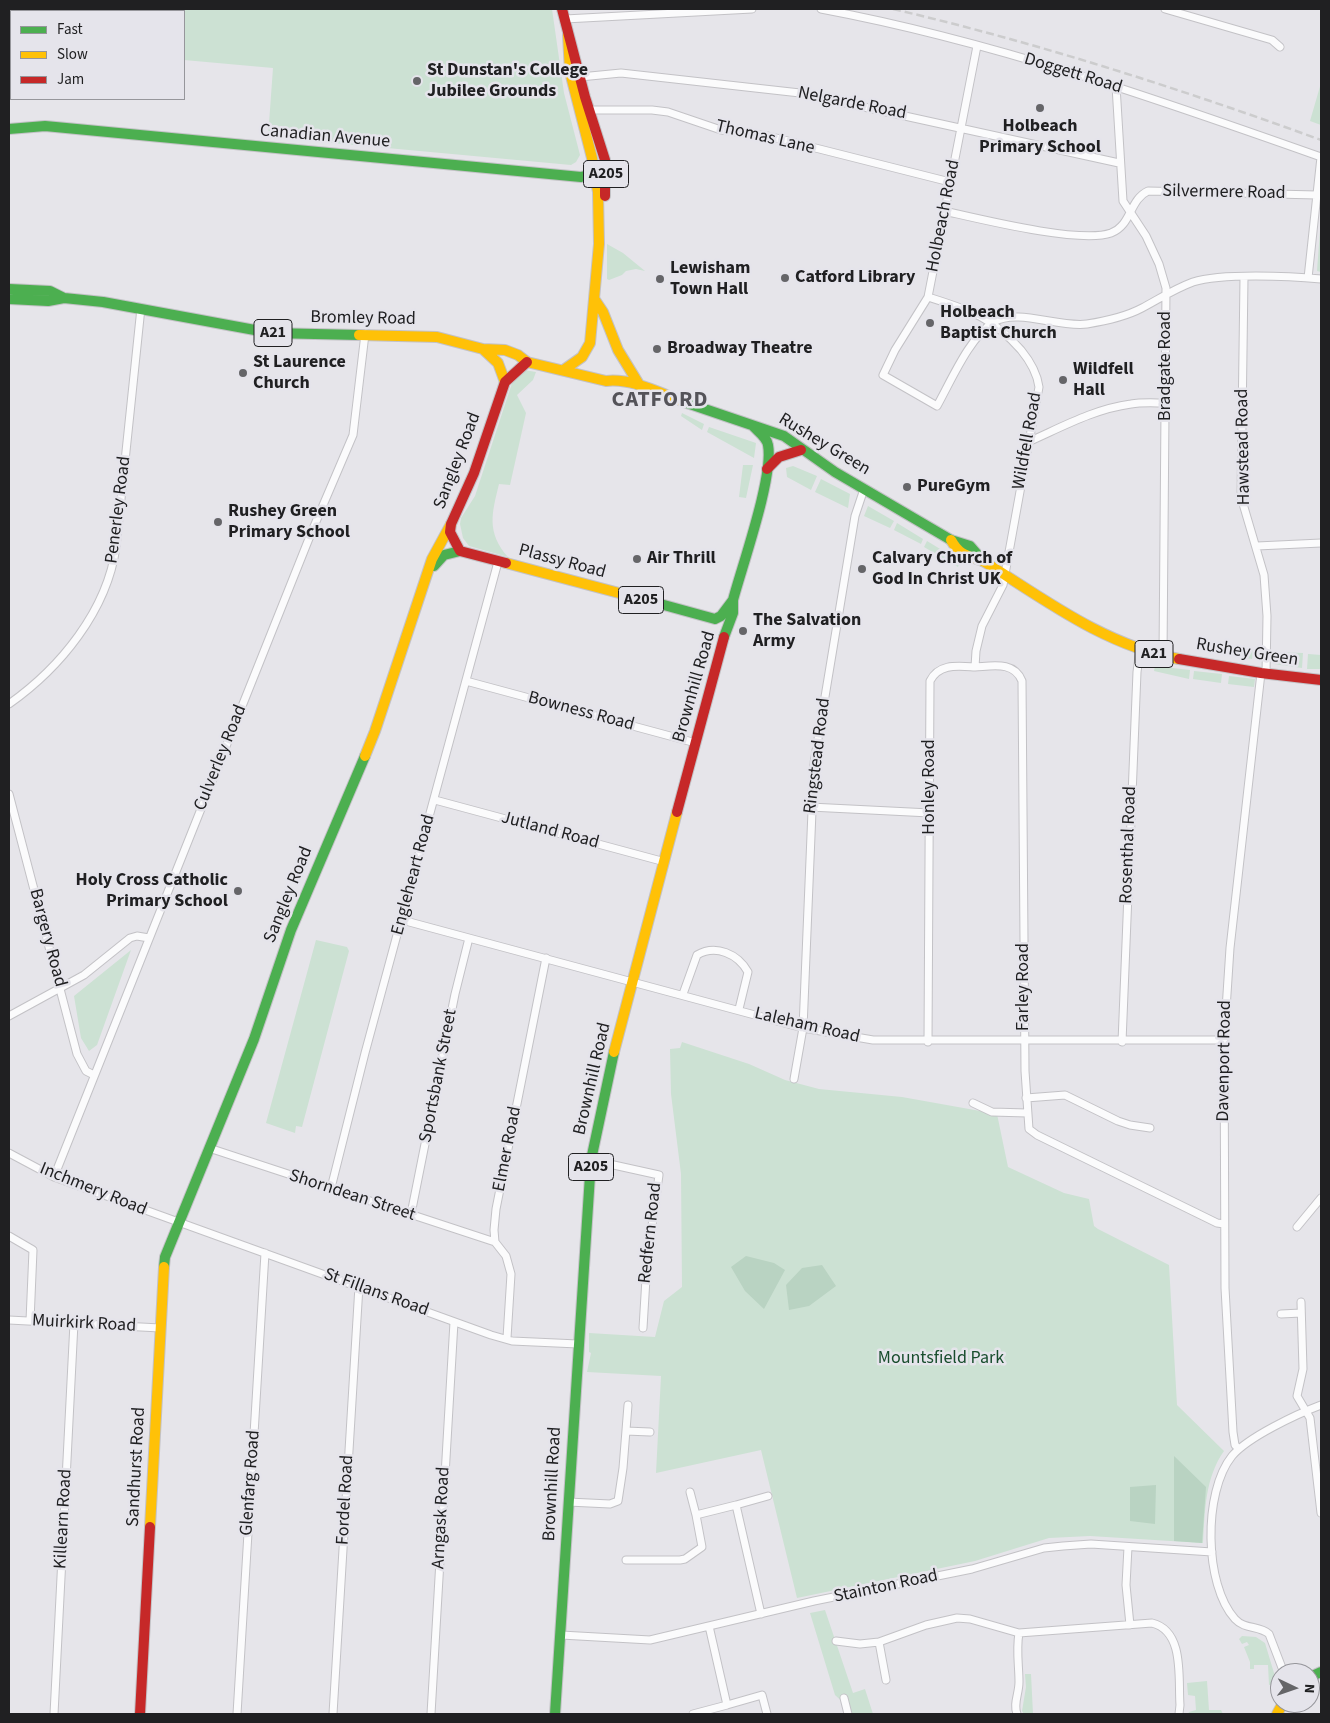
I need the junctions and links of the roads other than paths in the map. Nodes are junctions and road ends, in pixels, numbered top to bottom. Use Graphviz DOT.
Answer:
graph roads {
  1 [pos="752,9"];
  2 [pos="821,9"];
  3 [pos="1165,9"];
  4 [pos="596,12"];
  5 [pos="563,14"];
  6 [pos="568,35"];
  7 [pos="977,46"];
  8 [pos="1280,47"];
  9 [pos="580,77"];
  10 [pos="1116,86"];
  11 [pos="578,110"];
  12 [pos="589,110"];
  13 [pos="961,127"];
  14 [pos="9,129"];
  15 [pos="596,132"];
  16 [pos="1321,157"];
  17 [pos="1119,163"];
  18 [pos="596,173"];
  19 [pos="950,182"];
  20 [pos="1317,195"];
  21 [pos="944,211"];
  22 [pos="1131,212"];
  23 [pos="599,217"];
  24 [pos="1244,278"];
  25 [pos="1308,278"];
  26 [pos="1321,279"];
  27 [pos="9,289"];
  28 [pos="1166,294"];
  29 [pos="928,297"];
  30 [pos="64,298"];
  31 [pos="9,299"];
  32 [pos="595,300"];
  33 [pos="141,308"];
  34 [pos="994,322"];
  35 [pos="366,334"];
  36 [pos="483,349"];
  37 [pos="527,362"];
  38 [pos="565,369"];
  39 [pos="505,382"];
  40 [pos="640,386"];
  41 [pos="1166,403"];
  42 [pos="754,427"];
  43 [pos="1028,442"];
  44 [pos="800,450"];
  45 [pos="767,469"];
  46 [pos="864,489"];
  47 [pos="451,524"];
  48 [pos="1321,543"];
  49 [pos="1257,546"];
  50 [pos="460,551"];
  51 [pos="498,562"];
  52 [pos="1004,576"];
  53 [pos="426,578"];
  54 [pos="733,600"];
  55 [pos="715,619"];
  56 [pos="722,640"];
  57 [pos="1140,649"];
  58 [pos="1163,656"];
  59 [pos="976,667"];
  60 [pos="1263,673"];
  61 [pos="1321,680"];
  62 [pos="466,681"];
  63 [pos="9,704"];
  64 [pos="696,743"];
  65 [pos="9,794"];
  66 [pos="435,800"];
  67 [pos="810,807"];
  68 [pos="930,813"];
  69 [pos="665,862"];
  70 [pos="402,920"];
  71 [pos="149,938"];
  72 [pos="469,938"];
  73 [pos="546,958"];
  74 [pos="633,981"];
  75 [pos="60,989"];
  76 [pos="683,994"];
  77 [pos="739,1009"];
  78 [pos="9,1016"];
  79 [pos="803,1028"];
  80 [pos="1224,1040"];
  81 [pos="1024,1041"];
  82 [pos="928,1042"];
  83 [pos="1122,1042"];
  84 [pos="94,1076"];
  85 [pos="794,1079"];
  86 [pos="1026,1098"];
  87 [pos="972,1103"];
  88 [pos="1027,1113"];
  89 [pos="1150,1128"];
  90 [pos="210,1148"];
  91 [pos="9,1153"];
  92 [pos="591,1160"];
  93 [pos="54,1177"];
  94 [pos="331,1188"];
  95 [pos="1321,1198"];
  96 [pos="411,1214"];
  97 [pos="178,1223"];
  98 [pos="1224,1224"];
  99 [pos="1296,1227"];
  100 [pos="9,1236"];
  101 [pos="495,1242"];
  102 [pos="266,1253"];
  103 [pos="359,1286"];
  104 [pos="1301,1302"];
  105 [pos="1301,1313"];
  106 [pos="1281,1314"];
  107 [pos="9,1320"];
  108 [pos="30,1321"];
  109 [pos="454,1322"];
  110 [pos="74,1323"];
  111 [pos="160,1328"];
  112 [pos="643,1328"];
  113 [pos="507,1338"];
  114 [pos="578,1344"];
  115 [pos="628,1405"];
  116 [pos="1321,1405"];
  117 [pos="1307,1410"];
  118 [pos="626,1431"];
  119 [pos="650,1432"];
  120 [pos="1238,1449"];
  121 [pos="690,1492"];
  122 [pos="768,1496"];
  123 [pos="568,1502"];
  124 [pos="736,1505"];
  125 [pos="1321,1513"];
  126 [pos="696,1515"];
  127 [pos="1128,1547"];
  128 [pos="1212,1552"];
  129 [pos="626,1560"];
  130 [pos="761,1614"];
  131 [pos="1130,1625"];
  132 [pos="709,1626"];
  133 [pos="560,1634"];
  134 [pos="1019,1634"];
  135 [pos="836,1641"];
  136 [pos="879,1642"];
  137 [pos="1280,1663"];
  138 [pos="886,1680"];
  139 [pos="844,1698"];
  140 [pos="728,1705"];
  141 [pos="54,1714"];
  142 [pos="140,1714"];
  143 [pos="237,1714"];
  144 [pos="333,1714"];
  145 [pos="431,1714"];
  146 [pos="555,1714"];
  147 [pos="693,1714"];
  148 [pos="767,1714"];
  149 [pos="848,1714"];
  150 [pos="1016,1714"];
  151 [pos="1179,1714"];
  1 -- 4 [label="street"];
  2 -- 7 [label="street, Doggett Road"];
  3 -- 8 [label="street"];
  4 -- 5 [label="street"];
  5 -- 6 [label="main road, A205"];
  6 -- 9 [label="main road, A205"];
  6 -- 11 [label="main road, A205"];
  7 -- 10 [label="street, Doggett Road"];
  7 -- 13 [label="street, Holbeach Road"];
  9 -- 12 [label="main road, A205"];
  9 -- 13 [label="street, Nelgarde Road"];
  10 -- 16 [label="street, Doggett Road"];
  10 -- 17 [label="street, Bradgate Road"];
  11 -- 12 [label="street, Thomas Lane"];
  11 -- 18 [label="main road, A205"];
  12 -- 15 [label="main road, A205"];
  12 -- 19 [label="street, Thomas Lane"];
  13 -- 17 [label="street, Nelgarde Road"];
  13 -- 19 [label="street, Holbeach Road"];
  14 -- 18 [label="main road, Canadian Avenue"];
  15 -- 18 [label="main road"];
  15 -- 23 [label="main road, A205"];
  16 -- 20 [label="street"];
  17 -- 22 [label="street, Bradgate Road"];
  18 -- 23 [label="main road, A205"];
  19 -- 21 [label="street, Holbeach Road"];
  20 -- 22 [label="street, Silvermere Road"];
  20 -- 25 [label="street"];
  21 -- 22 [label="street, Silvermere Road"];
  21 -- 29 [label="street, Holbeach Road"];
  22 -- 28 [label="street, Bradgate Road"];
  23 -- 32 [label="main road, A205"];
  24 -- 25 [label="street"];
  24 -- 28 [label="street"];
  24 -- 49 [label="street, Hawstead Road"];
  25 -- 26 [label="street"];
  27 -- 30 [label="main road, Bromley Road / A21"];
  28 -- 34 [label="street"];
  28 -- 41 [label="street, Bradgate Road"];
  29 -- 34 [label="street, Wildfell Road"];
  29 -- 34 [label="street, Holbeach Road"];
  30 -- 31 [label="main road, Bromley Road / A21"];
  30 -- 33 [label="main road, Bromley Road / A21"];
  32 -- 38 [label="main road, A205"];
  32 -- 40 [label="main road"];
  33 -- 35 [label="main road, Bromley Road / A21"];
  33 -- 63 [label="street, Penerley Road"];
  34 -- 43 [label="street, Wildfell Road"];
  35 -- 36 [label="main road, Bromley Road / A21"];
  35 -- 71 [label="street, Culverley Road"];
  36 -- 37 [label="main road, Bromley Road / A21"];
  36 -- 39 [label="main road, Bromley Road / A21"];
  37 -- 38 [label="main road, Rushey Green"];
  37 -- 39 [label="main road, Sangley Road"];
  38 -- 40 [label="main road, Rushey Green"];
  39 -- 47 [label="main road, Sangley Road"];
  40 -- 42 [label="main road, Rushey Green"];
  41 -- 43 [label="street"];
  41 -- 58 [label="street, Bradgate Road"];
  42 -- 44 [label="main road, Rushey Green / A21"];
  42 -- 45 [label="main road, Brownhill Road / A205"];
  43 -- 52 [label="street, Wildfell Road"];
  44 -- 45 [label="main road"];
  44 -- 46 [label="main road, Rushey Green / A21"];
  45 -- 54 [label="main road, Brownhill Road / A205"];
  46 -- 52 [label="main road, Rushey Green / A21"];
  46 -- 67 [label="street, Ringstead Road"];
  47 -- 50 [label="main road"];
  47 -- 53 [label="main road, Sangley Road"];
  48 -- 49 [label="street"];
  49 -- 60 [label="street, Hawstead Road"];
  50 -- 51 [label="main road, Plassy Road / A205"];
  50 -- 53 [label="main road, Sangley Road"];
  51 -- 55 [label="main road, Plassy Road / A205"];
  51 -- 62 [label="street, Engleheart Road"];
  52 -- 57 [label="main road, Rushey Green / A21"];
  52 -- 59 [label="street"];
  53 -- 90 [label="main road, Sangley Road"];
  54 -- 55 [label="main road, A205"];
  54 -- 56 [label="main road, Brownhill Road / A205"];
  55 -- 56 [label="main road"];
  56 -- 64 [label="main road, Brownhill Road / A205"];
  57 -- 58 [label="main road, Rushey Green / A21"];
  57 -- 83 [label="street, Rosenthal Road"];
  58 -- 60 [label="main road, Rushey Green / A21"];
  59 -- 68 [label="street, Honley Road"];
  59 -- 81 [label="street, Farley Road"];
  60 -- 61 [label="main road, Rushey Green / A21"];
  60 -- 80 [label="street, Davenport Road"];
  62 -- 64 [label="street, Bowness Road"];
  62 -- 66 [label="street, Engleheart Road"];
  64 -- 69 [label="main road, Brownhill Road / A205"];
  65 -- 75 [label="street, Bargery Road"];
  66 -- 69 [label="street, Jutland Road"];
  66 -- 70 [label="street, Engleheart Road"];
  67 -- 68 [label="street"];
  67 -- 79 [label="street, Ringstead Road"];
  68 -- 82 [label="street, Honley Road"];
  69 -- 74 [label="main road, Brownhill Road / A205"];
  70 -- 72 [label="street, Laleham Road"];
  70 -- 94 [label="street, Engleheart Road"];
  71 -- 75 [label="street"];
  71 -- 84 [label="street, Culverley Road"];
  72 -- 73 [label="street, Laleham Road"];
  72 -- 96 [label="street, Sportsbank Street"];
  73 -- 74 [label="street, Laleham Road"];
  73 -- 101 [label="street, Elmer Road"];
  74 -- 76 [label="street, Laleham Road"];
  74 -- 92 [label="main road, Brownhill Road / A205"];
  75 -- 78 [label="street"];
  75 -- 84 [label="street, Bargery Road"];
  76 -- 77 [label="street, Laleham Road"];
  76 -- 77 [label="street"];
  77 -- 79 [label="street, Laleham Road"];
  79 -- 82 [label="street, Laleham Road"];
  79 -- 85 [label="street, Ringstead Road"];
  80 -- 83 [label="street, Laleham Road"];
  80 -- 98 [label="street, Davenport Road"];
  81 -- 82 [label="street, Laleham Road"];
  81 -- 83 [label="street, Laleham Road"];
  81 -- 86 [label="street, Farley Road"];
  84 -- 93 [label="street, Culverley Road"];
  86 -- 88 [label="street, Farley Road"];
  86 -- 89 [label="street"];
  87 -- 88 [label="street"];
  88 -- 98 [label="street, Farley Road"];
  90 -- 94 [label="street, Shorndean Street"];
  90 -- 97 [label="main road, Sangley Road"];
  91 -- 93 [label="street, Inchmery Road"];
  92 -- 112 [label="street, Redfern Road"];
  92 -- 114 [label="main road, Brownhill Road / A205"];
  93 -- 97 [label="street, Inchmery Road"];
  94 -- 96 [label="street, Shorndean Street"];
  95 -- 99 [label="street"];
  96 -- 101 [label="street, Shorndean Street"];
  97 -- 102 [label="street, St Fillans Road"];
  97 -- 111 [label="main road, Sandhurst Road"];
  98 -- 120 [label="street, Davenport Road"];
  100 -- 108 [label="street"];
  101 -- 113 [label="street"];
  102 -- 103 [label="street, St Fillans Road"];
  102 -- 143 [label="street, Glenfarg Road"];
  103 -- 109 [label="street, St Fillans Road"];
  103 -- 144 [label="street, Fordel Road"];
  104 -- 105 [label="street"];
  105 -- 106 [label="street"];
  105 -- 117 [label="street"];
  107 -- 108 [label="street, Muirkirk Road"];
  108 -- 110 [label="street, Muirkirk Road"];
  109 -- 113 [label="street, St Fillans Road"];
  109 -- 145 [label="street, Arngask Road"];
  110 -- 111 [label="street, Muirkirk Road"];
  110 -- 141 [label="street, Killearn Road"];
  111 -- 142 [label="main road, Sandhurst Road"];
  113 -- 114 [label="street, St Fillans Road"];
  114 -- 123 [label="main road, Brownhill Road / A205"];
  115 -- 118 [label="street"];
  116 -- 117 [label="street"];
  117 -- 120 [label="street"];
  117 -- 125 [label="street"];
  118 -- 119 [label="street"];
  118 -- 123 [label="street"];
  120 -- 128 [label="street"];
  121 -- 126 [label="street"];
  122 -- 124 [label="street"];
  123 -- 133 [label="main road, Brownhill Road / A205"];
  124 -- 126 [label="street"];
  124 -- 130 [label="street"];
  126 -- 129 [label="street"];
  127 -- 128 [label="street, Stainton Road"];
  127 -- 130 [label="street, Stainton Road"];
  127 -- 131 [label="street"];
  128 -- 137 [label="street"];
  130 -- 132 [label="street, Stainton Road"];
  131 -- 134 [label="street"];
  131 -- 151 [label="street"];
  132 -- 133 [label="street, Stainton Road"];
  132 -- 140 [label="street"];
  133 -- 146 [label="main road, Brownhill Road / A205"];
  134 -- 136 [label="street"];
  134 -- 150 [label="street"];
  135 -- 136 [label="street"];
  136 -- 138 [label="street"];
  139 -- 149 [label="street"];
  140 -- 147 [label="street"];
  140 -- 148 [label="street"];
}
